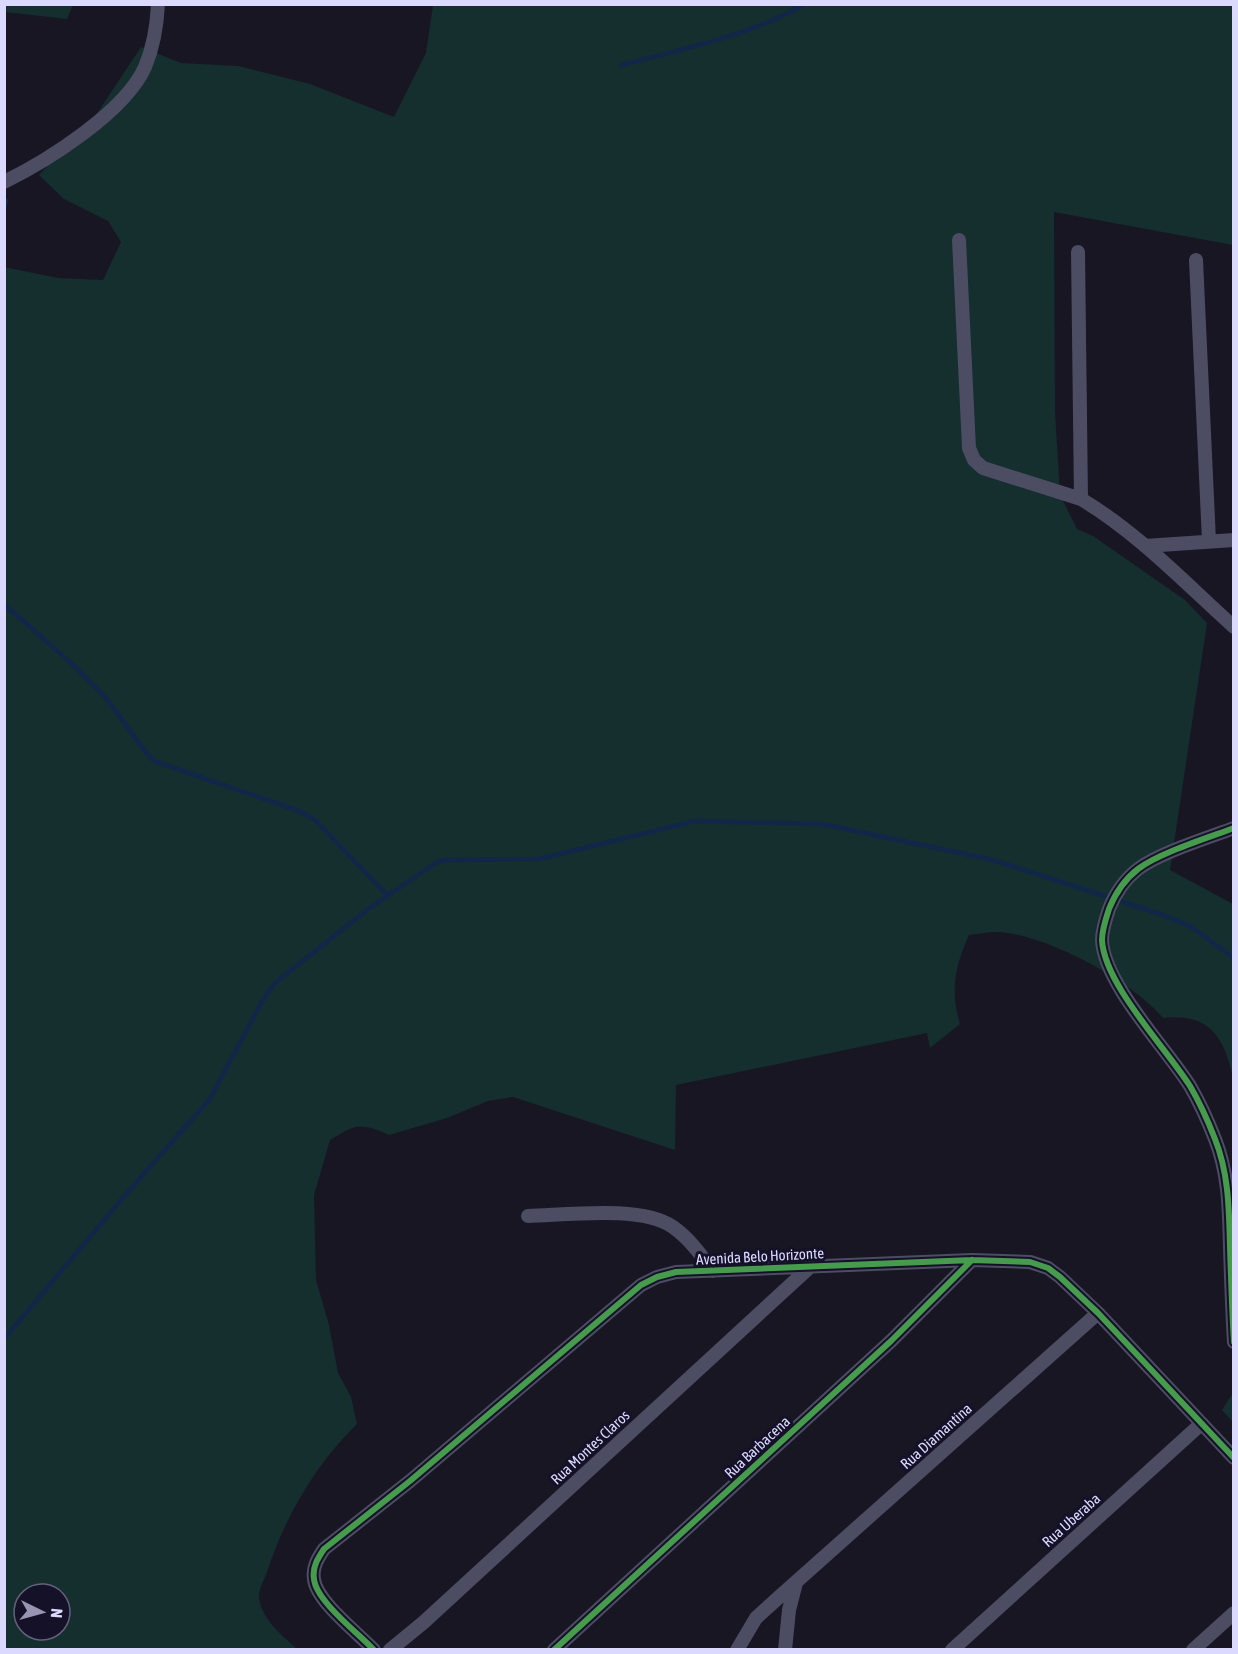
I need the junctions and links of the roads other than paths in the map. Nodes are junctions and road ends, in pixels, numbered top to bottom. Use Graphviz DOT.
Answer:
graph roads {
  1 [pos="158,4"];
  2 [pos="4,182"];
  3 [pos="959,240"];
  4 [pos="1078,252"];
  5 [pos="1196,260"];
  6 [pos="1081,499"];
  7 [pos="1233,540"];
  8 [pos="1209,541"];
  9 [pos="1145,546"];
  10 [pos="1233,627"];
  11 [pos="1233,828"];
  12 [pos="528,1216"];
  13 [pos="972,1260"];
  14 [pos="811,1266"];
  15 [pos="713,1271"];
  16 [pos="1098,1313"];
  17 [pos="1233,1342"];
  18 [pos="1201,1424"];
  19 [pos="1233,1458"];
  20 [pos="796,1583"];
  21 [pos="1233,1613"];
  22 [pos="964,1645"];
  23 [pos="374,1650"];
  24 [pos="390,1650"];
  25 [pos="554,1650"];
  26 [pos="737,1650"];
  27 [pos="785,1650"];
  28 [pos="952,1650"];
  29 [pos="1193,1650"];
  1 -- 2 [label="street"];
  3 -- 6 [label="street"];
  4 -- 6 [label="street"];
  5 -- 8 [label="street"];
  6 -- 9 [label="street"];
  7 -- 8 [label="street"];
  8 -- 9 [label="street"];
  9 -- 10 [label="street"];
  11 -- 17 [label="street"];
  12 -- 15 [label="street"];
  13 -- 14 [label="street, Avenida Belo Horizonte"];
  13 -- 16 [label="street, Avenida Belo Horizonte"];
  13 -- 25 [label="street, Rua Barbacena"];
  14 -- 15 [label="street, Avenida Belo Horizonte"];
  14 -- 24 [label="street, Rua Montes Claros"];
  15 -- 23 [label="street, Avenida Belo Horizonte"];
  16 -- 18 [label="street, Avenida Belo Horizonte"];
  16 -- 20 [label="street, Rua Diamantina"];
  18 -- 19 [label="street, Avenida Belo Horizonte"];
  18 -- 22 [label="street, Rua Uberaba"];
  20 -- 26 [label="street, Rua Diamantina"];
  20 -- 27 [label="street"];
  21 -- 29 [label="street"];
  22 -- 28 [label="street, Rua Uberaba"];
}
